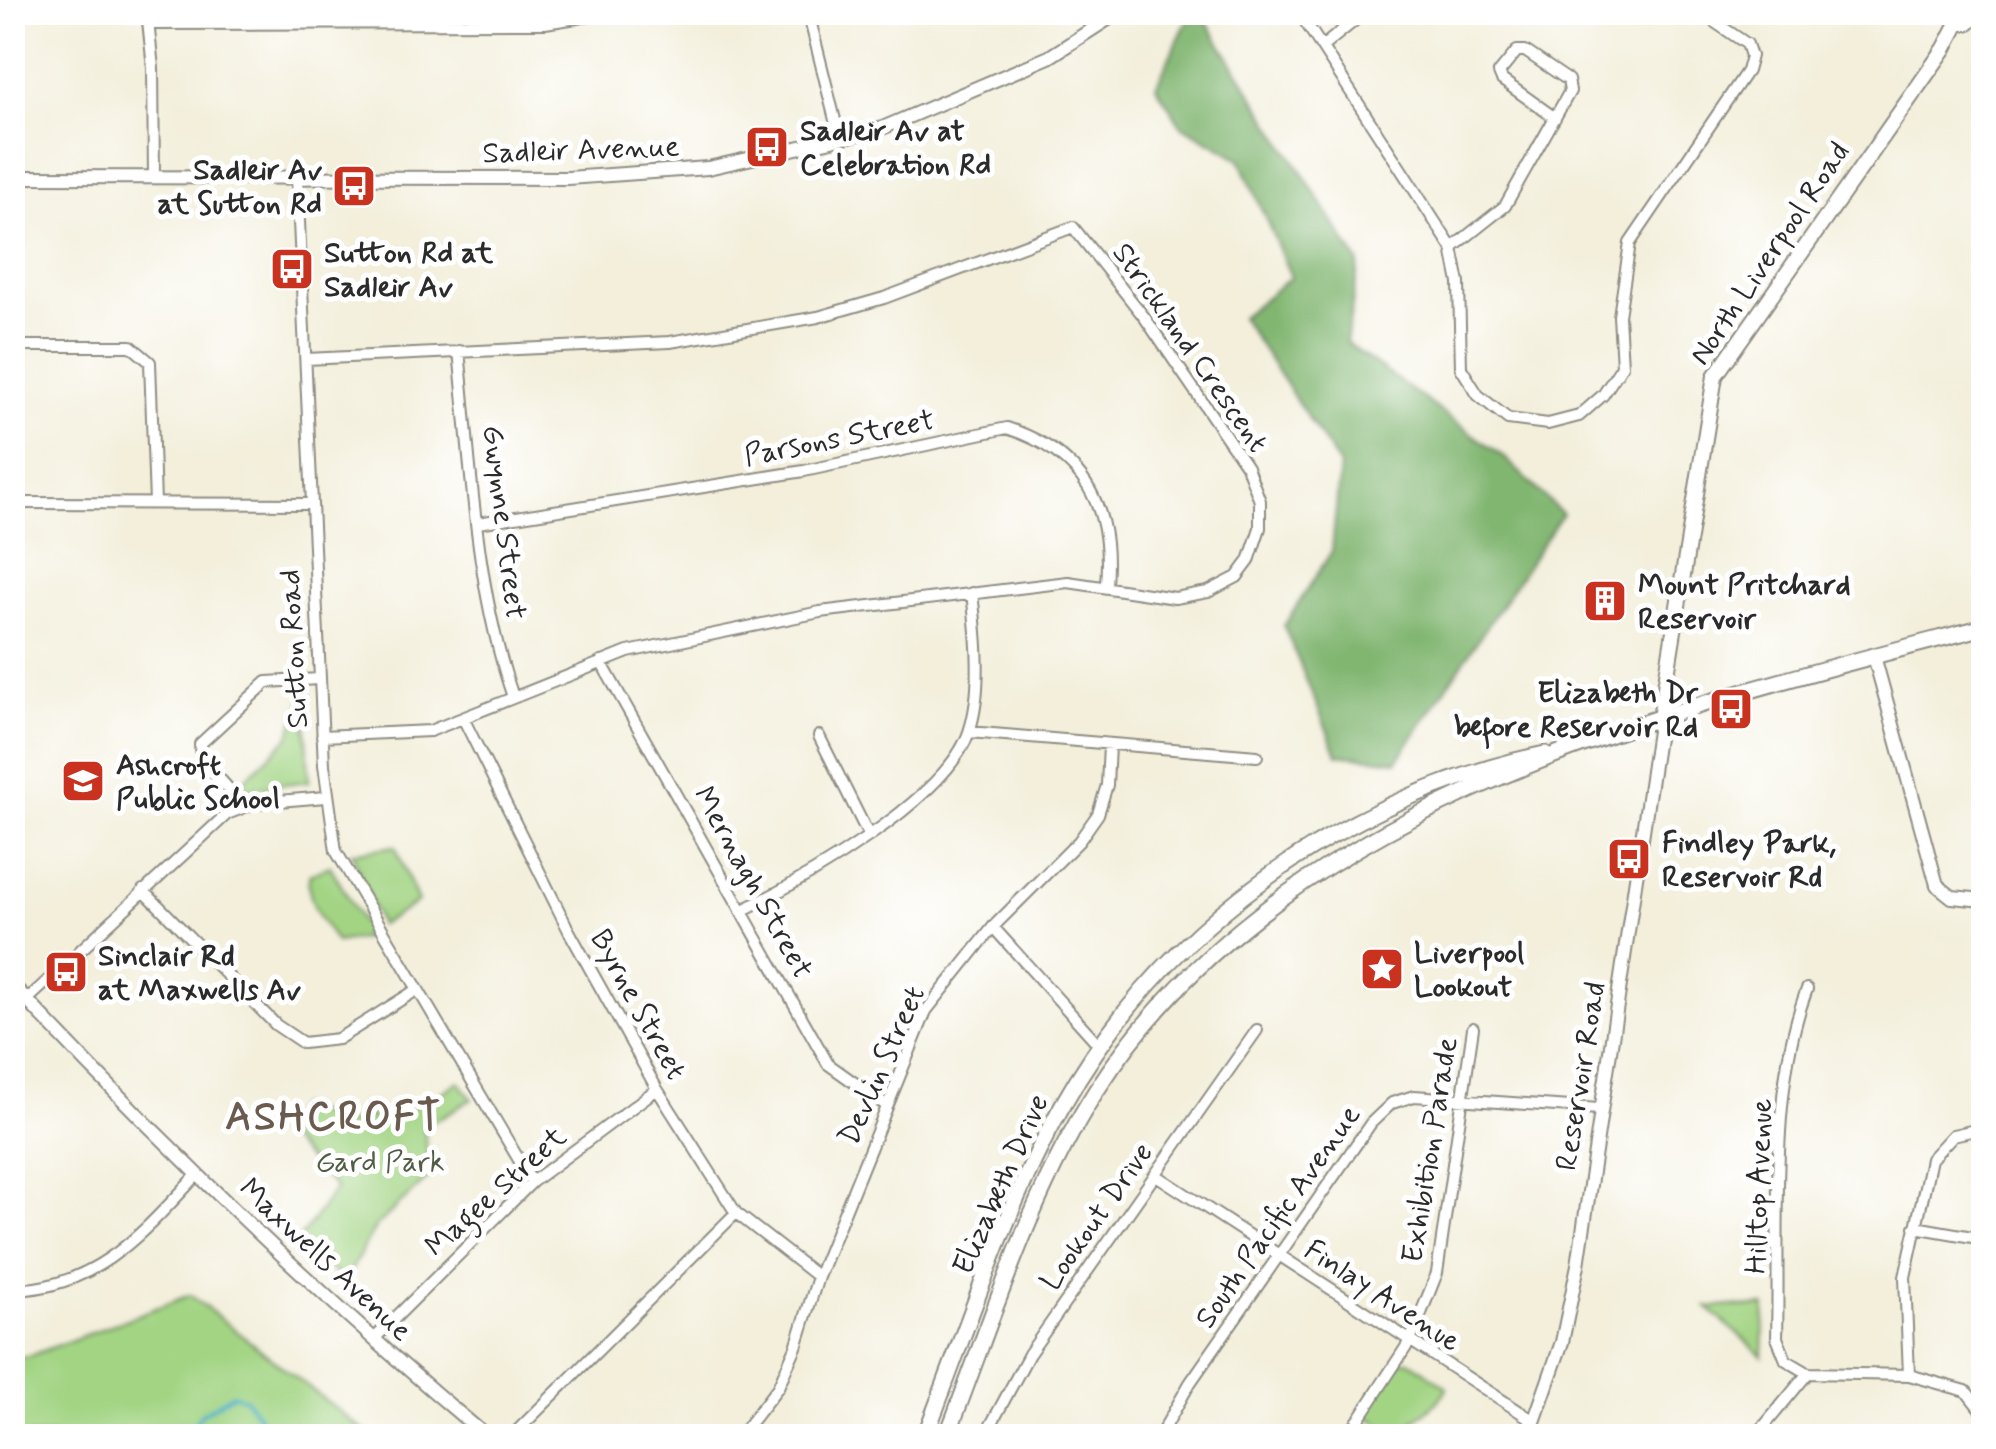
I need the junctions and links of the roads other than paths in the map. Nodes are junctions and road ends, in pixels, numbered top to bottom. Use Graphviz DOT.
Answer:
graph roads {
  1 [pos="616,12"];
  2 [pos="808,12"];
  3 [pos="1119,12"];
  4 [pos="1299,12"];
  5 [pos="1365,12"];
  6 [pos="1700,12"];
  7 [pos="1979,17"];
  8 [pos="148,18"];
  9 [pos="1954,18"];
  10 [pos="1322,47"];
  11 [pos="1555,118"];
  12 [pos="839,136"];
  13 [pos="12,177"];
  14 [pos="154,177"];
  15 [pos="297,178"];
  16 [pos="1452,248"];
  17 [pos="12,346"];
  18 [pos="459,350"];
  19 [pos="306,359"];
  20 [pos="12,503"];
  21 [pos="155,503"];
  22 [pos="312,504"];
  23 [pos="478,522"];
  24 [pos="1106,584"];
  25 [pos="972,593"];
  26 [pos="1984,627"];
  27 [pos="1874,656"];
  28 [pos="601,662"];
  29 [pos="320,679"];
  30 [pos="512,697"];
  31 [pos="1660,718"];
  32 [pos="464,720"];
  33 [pos="969,732"];
  34 [pos="322,736"];
  35 [pos="819,736"];
  36 [pos="1108,746"];
  37 [pos="1573,748"];
  38 [pos="1258,756"];
  39 [pos="326,797"];
  40 [pos="243,805"];
  41 [pos="868,834"];
  42 [pos="143,890"];
  43 [pos="1984,900"];
  44 [pos="741,911"];
  45 [pos="993,927"];
  46 [pos="12,984"];
  47 [pos="1807,988"];
  48 [pos="415,990"];
  49 [pos="27,1000"];
  50 [pos="1473,1028"];
  51 [pos="1257,1030"];
  52 [pos="1100,1046"];
  53 [pos="657,1089"];
  54 [pos="1462,1099"];
  55 [pos="887,1106"];
  56 [pos="1600,1109"];
  57 [pos="1984,1128"];
  58 [pos="198,1174"];
  59 [pos="1156,1174"];
  60 [pos="532,1182"];
  61 [pos="736,1213"];
  62 [pos="1915,1227"];
  63 [pos="1984,1239"];
  64 [pos="1280,1257"];
  65 [pos="818,1277"];
  66 [pos="12,1290"];
  67 [pos="374,1339"];
  68 [pos="1410,1341"];
  69 [pos="1808,1372"];
  70 [pos="1909,1376"];
  71 [pos="1984,1414"];
  72 [pos="1534,1421"];
  73 [pos="486,1436"];
  74 [pos="512,1436"];
  75 [pos="740,1436"];
  76 [pos="925,1436"];
  77 [pos="947,1436"];
  78 [pos="985,1436"];
  79 [pos="1160,1436"];
  80 [pos="1348,1436"];
  81 [pos="1529,1436"];
  82 [pos="1756,1436"];
  1 -- 8 [label="street"];
  2 -- 12 [label="street"];
  3 -- 12 [label="street, Sadleir Avenue"];
  4 -- 10 [label="street"];
  5 -- 10 [label="street"];
  6 -- 16 [label="street"];
  7 -- 9 [label="main road"];
  8 -- 14 [label="street"];
  9 -- 31 [label="main road, North Liverpool Road"];
  10 -- 16 [label="street"];
  11 -- 11 [label="street"];
  11 -- 16 [label="street"];
  12 -- 15 [label="street, Sadleir Avenue"];
  13 -- 14 [label="street, Sadleir Avenue"];
  14 -- 15 [label="street, Sadleir Avenue"];
  15 -- 19 [label="street, Sutton Road"];
  17 -- 21 [label="street"];
  18 -- 19 [label="street, Strickland Crescent"];
  18 -- 23 [label="street, Gwynne Street"];
  18 -- 24 [label="street, Strickland Crescent"];
  19 -- 22 [label="street, Sutton Road"];
  20 -- 21 [label="street"];
  21 -- 22 [label="street"];
  22 -- 29 [label="street, Sutton Road"];
  23 -- 24 [label="street, Parsons Street"];
  23 -- 30 [label="street, Gwynne Street"];
  24 -- 25 [label="street, Strickland Crescent"];
  25 -- 28 [label="street, Strickland Crescent"];
  25 -- 33 [label="street"];
  26 -- 27 [label="main road, Elizabeth Drive"];
  27 -- 31 [label="main road, Elizabeth Drive"];
  27 -- 43 [label="street"];
  28 -- 30 [label="street, Strickland Crescent"];
  28 -- 44 [label="street, Mernagh Street"];
  29 -- 34 [label="street, Sutton Road"];
  29 -- 40 [label="street"];
  30 -- 32 [label="street, Strickland Crescent"];
  31 -- 37 [label="main road, Elizabeth Drive"];
  31 -- 56 [label="street, Reservoir Road"];
  32 -- 34 [label="street, Strickland Crescent"];
  32 -- 53 [label="street, Byrne Street"];
  33 -- 36 [label="street"];
  33 -- 41 [label="street"];
  34 -- 39 [label="street, Sutton Road"];
  35 -- 41 [label="street"];
  36 -- 38 [label="street"];
  36 -- 45 [label="street, Devlin Street"];
  37 -- 52 [label="main road, Elizabeth Drive"];
  37 -- 77 [label="main road, Elizabeth Drive"];
  39 -- 40 [label="street"];
  39 -- 48 [label="street, Sutton Road"];
  40 -- 42 [label="street"];
  41 -- 44 [label="street"];
  42 -- 48 [label="street"];
  42 -- 49 [label="street"];
  44 -- 55 [label="street, Mernagh Street"];
  45 -- 52 [label="street"];
  45 -- 55 [label="street, Devlin Street"];
  46 -- 49 [label="street, Maxwells Avenue"];
  47 -- 69 [label="street, Hilltop Avenue"];
  48 -- 60 [label="street, Sutton Road"];
  49 -- 58 [label="street, Maxwells Avenue"];
  50 -- 54 [label="street, Exhibition Parade"];
  51 -- 59 [label="street, Lookout Drive"];
  52 -- 76 [label="main road, Elizabeth Drive"];
  53 -- 60 [label="street, Magee Street"];
  53 -- 61 [label="street, Byrne Street"];
  54 -- 56 [label="street, South Pacific Avenue"];
  54 -- 64 [label="street, South Pacific Avenue"];
  54 -- 68 [label="street, Exhibition Parade"];
  55 -- 65 [label="street, Devlin Street"];
  56 -- 72 [label="street, Reservoir Road"];
  57 -- 62 [label="street"];
  58 -- 66 [label="street"];
  58 -- 67 [label="street, Maxwells Avenue"];
  59 -- 64 [label="street, Finlay Avenue"];
  59 -- 78 [label="street, Lookout Drive"];
  60 -- 67 [label="street, Magee Street"];
  61 -- 65 [label="street, Byrne Street"];
  61 -- 74 [label="street"];
  62 -- 63 [label="street"];
  62 -- 70 [label="street"];
  64 -- 68 [label="street, Finlay Avenue"];
  64 -- 79 [label="street, South Pacific Avenue"];
  65 -- 75 [label="street, Devlin Street"];
  67 -- 73 [label="street, Maxwells Avenue"];
  68 -- 72 [label="street, Finlay Avenue"];
  68 -- 80 [label="street, Exhibition Parade"];
  69 -- 70 [label="street"];
  69 -- 82 [label="street"];
  70 -- 71 [label="street"];
  72 -- 81 [label="street, Reservoir Road"];
}
